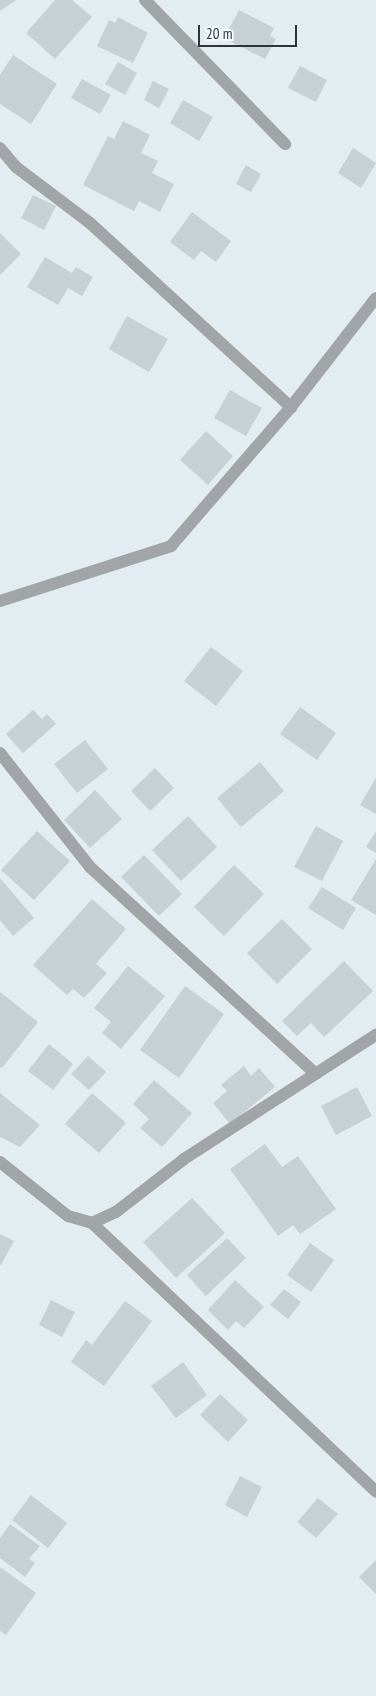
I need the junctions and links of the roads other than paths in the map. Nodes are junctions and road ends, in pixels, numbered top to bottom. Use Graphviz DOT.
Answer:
graph roads {
  1 [pos="145,0"];
  2 [pos="285,144"];
  3 [pos="0,148"];
  4 [pos="376,298"];
  5 [pos="291,407"];
  6 [pos="0,600"];
  7 [pos="0,753"];
  8 [pos="376,1036"];
  9 [pos="316,1074"];
  10 [pos="0,1162"];
  11 [pos="92,1223"];
  12 [pos="376,1492"];
  1 -- 2 [label="street"];
  3 -- 5 [label="street"];
  4 -- 5 [label="street"];
  5 -- 6 [label="street"];
  7 -- 9 [label="street"];
  8 -- 9 [label="street"];
  9 -- 11 [label="street"];
  10 -- 11 [label="street"];
  11 -- 12 [label="street"];
}
